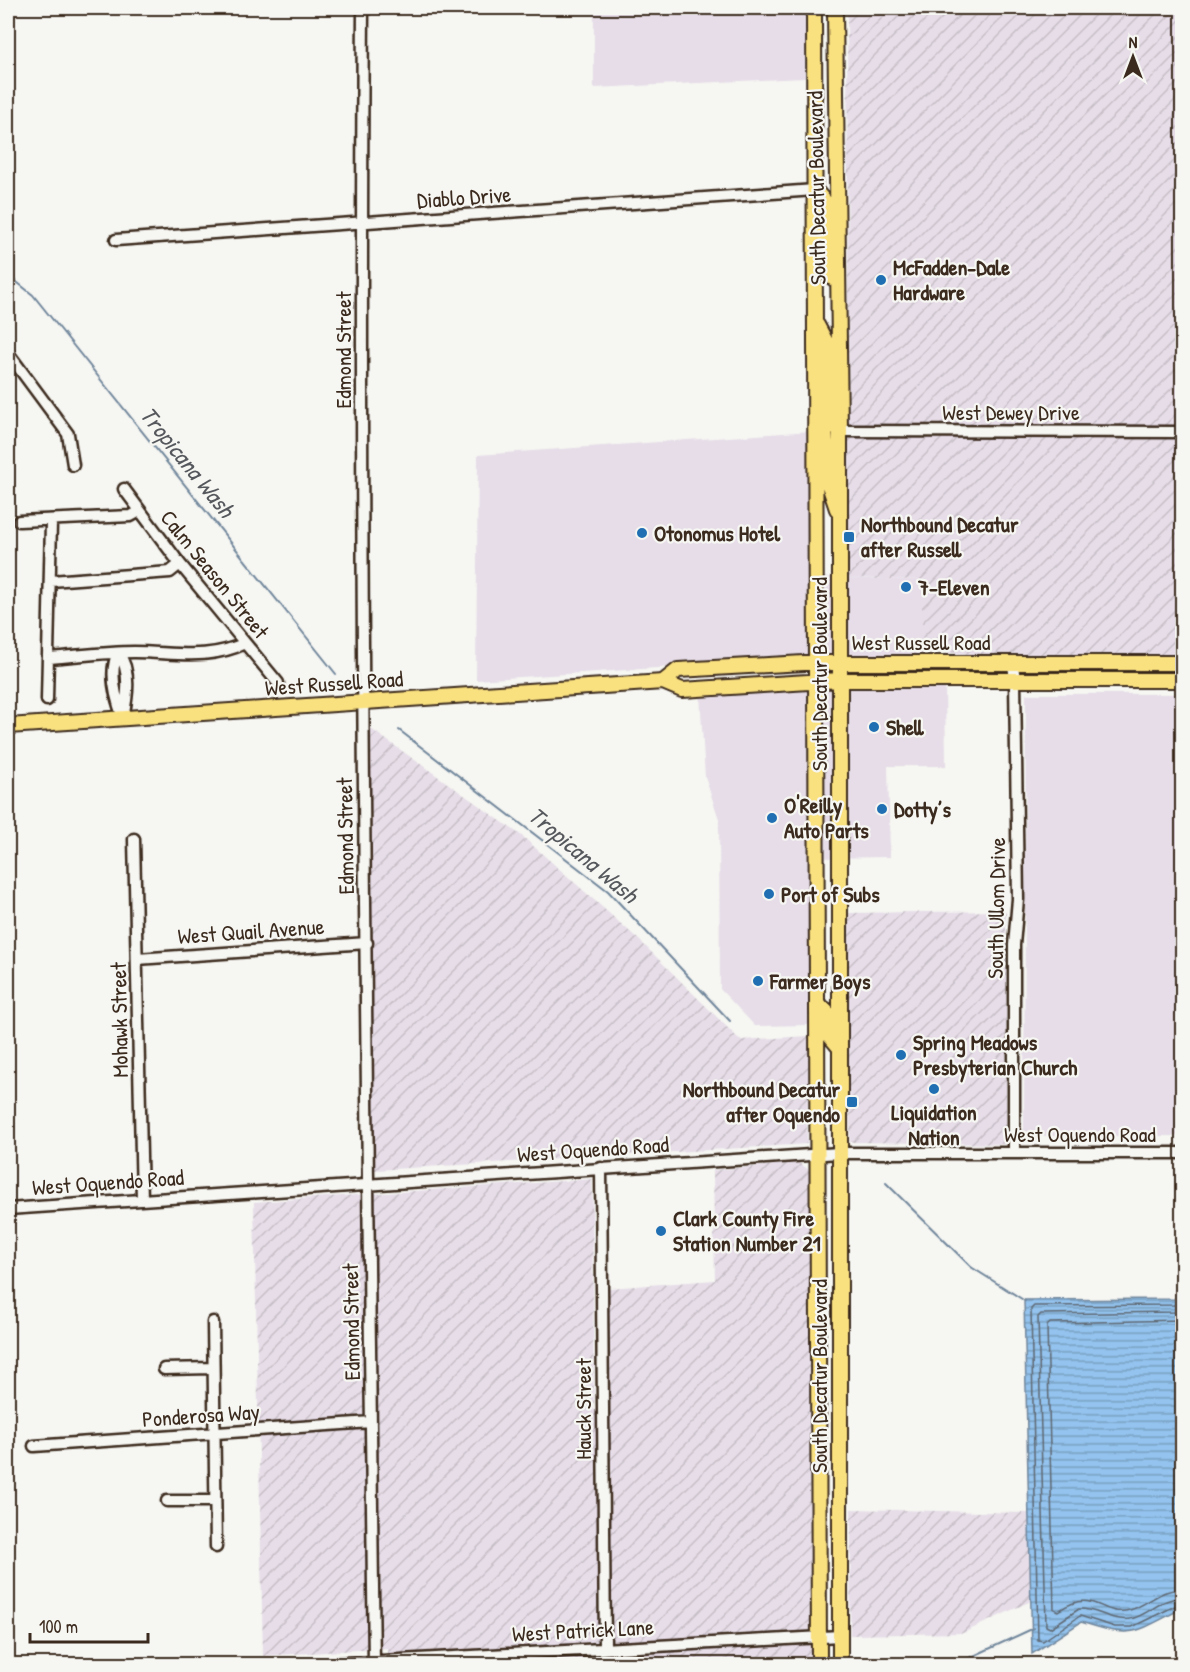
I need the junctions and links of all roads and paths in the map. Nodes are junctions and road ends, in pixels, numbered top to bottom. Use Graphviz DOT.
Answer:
graph roads {
  1 [pos="363,8"];
  2 [pos="814,8"];
  3 [pos="836,8"];
  4 [pos="815,190"];
  5 [pos="363,224"];
  6 [pos="116,240"];
  7 [pos="838,291"];
  8 [pos="816,323"];
  9 [pos="8,353"];
  10 [pos="816,418"];
  11 [pos="840,431"];
  12 [pos="1182,432"];
  13 [pos="73,465"];
  14 [pos="124,489"];
  15 [pos="140,511"];
  16 [pos="840,519"];
  17 [pos="19,522"];
  18 [pos="51,522"];
  19 [pos="180,564"];
  20 [pos="51,581"];
  21 [pos="244,643"];
  22 [pos="118,653"];
  23 [pos="50,657"];
  24 [pos="817,663"];
  25 [pos="840,663"];
  26 [pos="1182,663"];
  27 [pos="1013,664"];
  28 [pos="817,680"];
  29 [pos="840,680"];
  30 [pos="1182,680"];
  31 [pos="1015,681"];
  32 [pos="663,682"];
  33 [pos="278,683"];
  34 [pos="47,700"];
  35 [pos="362,702"];
  36 [pos="123,718"];
  37 [pos="8,726"];
  38 [pos="134,839"];
  39 [pos="368,943"];
  40 [pos="137,959"];
  41 [pos="817,1005"];
  42 [pos="839,1047"];
  43 [pos="839,1153"];
  44 [pos="1182,1153"];
  45 [pos="818,1154"];
  46 [pos="1014,1154"];
  47 [pos="601,1168"];
  48 [pos="370,1184"];
  49 [pos="142,1200"];
  50 [pos="8,1209"];
  51 [pos="213,1322"];
  52 [pos="213,1368"];
  53 [pos="164,1369"];
  54 [pos="371,1422"];
  55 [pos="214,1433"];
  56 [pos="34,1446"];
  57 [pos="215,1501"];
  58 [pos="167,1502"];
  59 [pos="216,1547"];
  60 [pos="818,1636"];
  61 [pos="840,1636"];
  62 [pos="605,1649"];
  63 [pos="374,1663"];
  64 [pos="327,1665"];
  65 [pos="819,1665"];
  66 [pos="840,1665"];
  1 -- 5 [label="street, Edmond Street"];
  2 -- 4 [label="main road, South Decatur Boulevard"];
  3 -- 7 [label="main road, South Decatur Boulevard"];
  4 -- 5 [label="street, Diablo Drive"];
  4 -- 7 [label="main road"];
  4 -- 8 [label="main road, South Decatur Boulevard"];
  5 -- 6 [label="street, Diablo Drive"];
  5 -- 35 [label="street, Edmond Street"];
  7 -- 11 [label="main road, South Decatur Boulevard"];
  8 -- 10 [label="main road, South Decatur Boulevard"];
  8 -- 11 [label="main road"];
  9 -- 13 [label="street"];
  10 -- 16 [label="main road"];
  10 -- 24 [label="main road, South Decatur Boulevard"];
  11 -- 12 [label="street, West Dewey Drive"];
  11 -- 16 [label="main road, South Decatur Boulevard"];
  14 -- 15 [label="street, Calm Season Street"];
  15 -- 18 [label="street"];
  15 -- 19 [label="street, Calm Season Street"];
  16 -- 25 [label="main road, South Decatur Boulevard"];
  17 -- 18 [label="street"];
  18 -- 20 [label="street"];
  19 -- 20 [label="street"];
  19 -- 21 [label="street, Calm Season Street"];
  20 -- 23 [label="street"];
  21 -- 22 [label="street"];
  21 -- 33 [label="street, Calm Season Street"];
  22 -- 23 [label="street"];
  22 -- 36 [label="street"];
  23 -- 34 [label="street"];
  24 -- 25 [label="main road, West Russell Road"];
  24 -- 28 [label="main road, South Decatur Boulevard"];
  24 -- 32 [label="main road, West Russell Road"];
  25 -- 27 [label="main road, West Russell Road"];
  25 -- 29 [label="main road, South Decatur Boulevard"];
  26 -- 27 [label="main road, West Russell Road"];
  27 -- 31 [label="street, South Ullom Drive"];
  28 -- 29 [label="main road, West Russell Road"];
  28 -- 32 [label="main road, West Russell Road"];
  28 -- 41 [label="main road, South Decatur Boulevard"];
  29 -- 31 [label="main road, West Russell Road"];
  29 -- 42 [label="main road, South Decatur Boulevard"];
  30 -- 31 [label="main road, West Russell Road"];
  31 -- 46 [label="street, South Ullom Drive"];
  32 -- 35 [label="main road, West Russell Road"];
  35 -- 36 [label="main road, West Russell Road"];
  35 -- 39 [label="street, Edmond Street"];
  36 -- 37 [label="main road, West Russell Road"];
  38 -- 40 [label="street, Mohawk Street"];
  39 -- 40 [label="street, West Quail Avenue"];
  39 -- 48 [label="street, Edmond Street"];
  40 -- 49 [label="street, Mohawk Street"];
  41 -- 42 [label="main road"];
  41 -- 45 [label="main road, South Decatur Boulevard"];
  42 -- 43 [label="main road, South Decatur Boulevard"];
  43 -- 45 [label="street, West Oquendo Road"];
  43 -- 46 [label="street, West Oquendo Road"];
  43 -- 61 [label="main road, South Decatur Boulevard"];
  44 -- 46 [label="street, West Oquendo Road"];
  45 -- 47 [label="street, West Oquendo Road"];
  45 -- 60 [label="main road, South Decatur Boulevard"];
  47 -- 48 [label="street, West Oquendo Road"];
  47 -- 62 [label="street, Hauck Street"];
  48 -- 49 [label="street, West Oquendo Road"];
  48 -- 54 [label="street, Edmond Street"];
  49 -- 50 [label="street, West Oquendo Road"];
  51 -- 52 [label="street"];
  52 -- 53 [label="street"];
  52 -- 55 [label="street"];
  54 -- 55 [label="street, Ponderosa Way"];
  54 -- 63 [label="street, Edmond Street"];
  55 -- 56 [label="street, Ponderosa Way"];
  55 -- 57 [label="street"];
  57 -- 58 [label="street"];
  57 -- 59 [label="street"];
  60 -- 61 [label="street, West Patrick Lane"];
  60 -- 62 [label="street, West Patrick Lane"];
  60 -- 65 [label="main road, South Decatur Boulevard"];
  61 -- 66 [label="main road, South Decatur Boulevard"];
  62 -- 63 [label="street, West Patrick Lane"];
  63 -- 64 [label="street, West Patrick Lane"];
}
